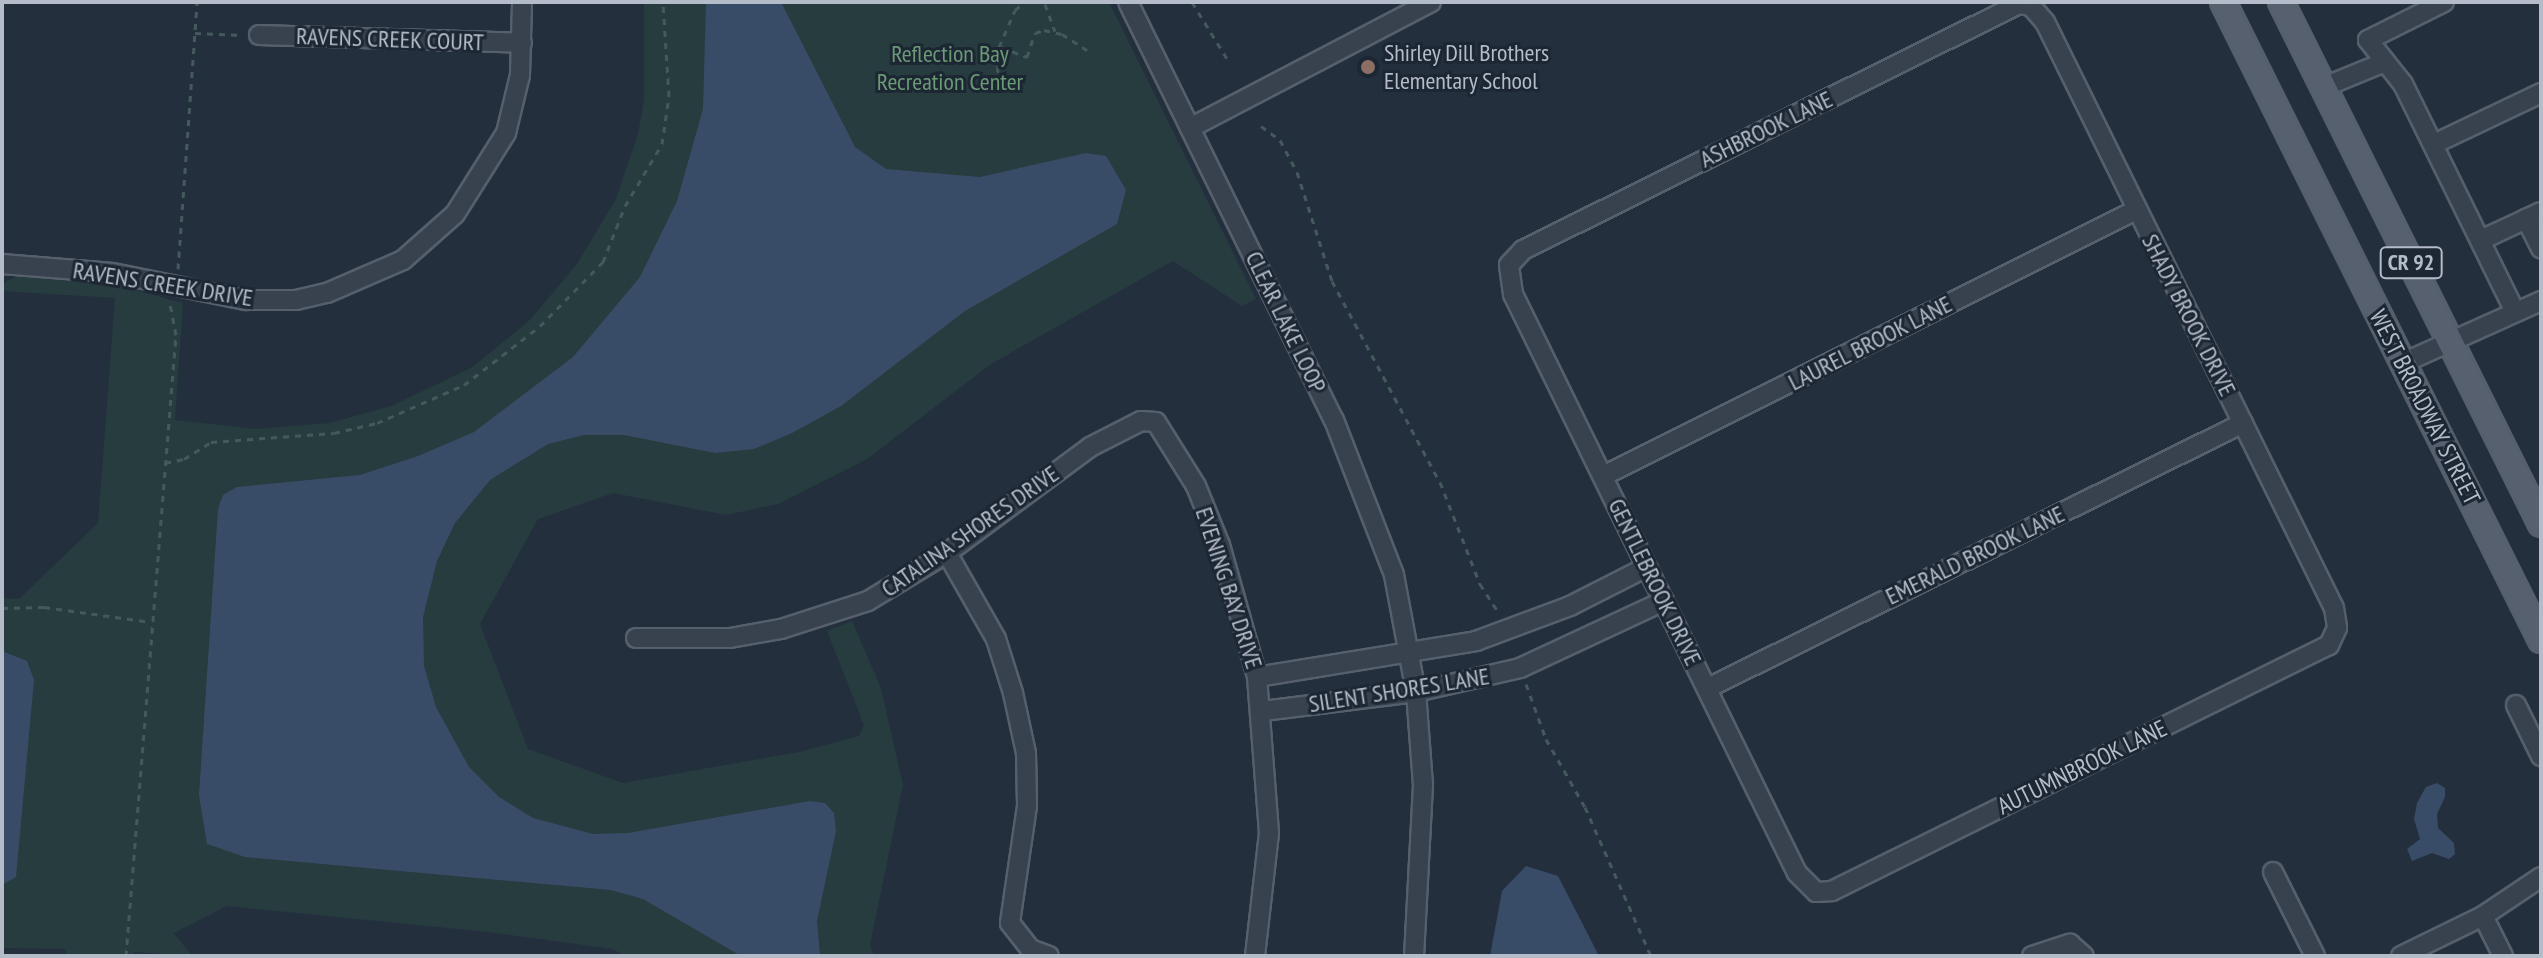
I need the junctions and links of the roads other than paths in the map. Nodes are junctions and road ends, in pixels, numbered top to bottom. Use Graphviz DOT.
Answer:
graph roads {
  1 [pos="522,2"];
  2 [pos="1128,2"];
  3 [pos="1431,2"];
  4 [pos="2223,2"];
  5 [pos="2281,2"];
  6 [pos="2444,2"];
  7 [pos="2031,6"];
  8 [pos="259,35"];
  9 [pos="522,43"];
  10 [pos="2385,62"];
  11 [pos="2324,87"];
  12 [pos="2541,93"];
  13 [pos="1190,128"];
  14 [pos="2434,144"];
  15 [pos="2136,210"];
  16 [pos="2534,215"];
  17 [pos="2481,240"];
  18 [pos="2541,248"];
  19 [pos="2,264"];
  20 [pos="1509,265"];
  21 [pos="2541,301"];
  22 [pos="2515,312"];
  23 [pos="2449,339"];
  24 [pos="2403,363"];
  25 [pos="1156,422"];
  26 [pos="2243,423"];
  27 [pos="1603,476"];
  28 [pos="2541,524"];
  29 [pos="947,553"];
  30 [pos="1647,567"];
  31 [pos="1664,601"];
  32 [pos="2337,628"];
  33 [pos="636,638"];
  34 [pos="2541,640"];
  35 [pos="1410,655"];
  36 [pos="1257,677"];
  37 [pos="1708,688"];
  38 [pos="1416,692"];
  39 [pos="2516,705"];
  40 [pos="1263,711"];
  41 [pos="2541,756"];
  42 [pos="2273,872"];
  43 [pos="2541,877"];
  44 [pos="1816,892"];
  45 [pos="2483,916"];
  46 [pos="1049,956"];
  47 [pos="1255,956"];
  48 [pos="1414,956"];
  49 [pos="2032,956"];
  50 [pos="2084,956"];
  51 [pos="2315,956"];
  52 [pos="2401,956"];
  53 [pos="2503,956"];
  1 -- 9 [label="street, RAVENS CREEK DRIVE"];
  2 -- 13 [label="street, CLEAR LAKE LOOP"];
  3 -- 13 [label="street"];
  4 -- 24 [label="main road, WEST BROADWAY STREET / CR 92"];
  5 -- 11 [label="main road, CR 92"];
  6 -- 10 [label="street"];
  7 -- 15 [label="street, SHADY BROOK DRIVE"];
  7 -- 20 [label="street, ASHBROOK LANE"];
  8 -- 9 [label="street, RAVENS CREEK COURT"];
  9 -- 19 [label="street, RAVENS CREEK DRIVE"];
  10 -- 11 [label="street"];
  10 -- 14 [label="street"];
  11 -- 23 [label="main road, CR 92"];
  12 -- 14 [label="street"];
  13 -- 35 [label="street, CLEAR LAKE LOOP"];
  14 -- 17 [label="street"];
  15 -- 26 [label="street, SHADY BROOK DRIVE"];
  15 -- 27 [label="street, LAUREL BROOK LANE"];
  16 -- 17 [label="street"];
  16 -- 18 [label="street"];
  17 -- 22 [label="street"];
  20 -- 27 [label="street, GENTLEBROOK DRIVE"];
  21 -- 22 [label="street"];
  22 -- 23 [label="street"];
  23 -- 24 [label="street"];
  23 -- 28 [label="main road, CR 92"];
  24 -- 34 [label="main road, WEST BROADWAY STREET / CR 92"];
  25 -- 29 [label="street, CATALINA SHORES DRIVE"];
  25 -- 36 [label="street, EVENING BAY DRIVE"];
  26 -- 32 [label="street, SHADY BROOK DRIVE"];
  26 -- 37 [label="street, EMERALD BROOK LANE"];
  27 -- 30 [label="street, GENTLEBROOK DRIVE"];
  29 -- 33 [label="street, CATALINA SHORES DRIVE"];
  29 -- 46 [label="street"];
  30 -- 31 [label="street, GENTLEBROOK DRIVE"];
  30 -- 35 [label="street, SILENT SHORES LANE"];
  31 -- 37 [label="street, GENTLEBROOK DRIVE"];
  31 -- 38 [label="street, SILENT SHORES LANE"];
  32 -- 44 [label="street, AUTUMNBROOK LANE"];
  35 -- 36 [label="street, SILENT SHORES LANE"];
  35 -- 38 [label="street, CLEAR LAKE LOOP"];
  36 -- 40 [label="street, EVENING BAY DRIVE"];
  37 -- 44 [label="street, GENTLEBROOK DRIVE"];
  38 -- 40 [label="street, SILENT SHORES LANE"];
  38 -- 48 [label="street, CLEAR LAKE LOOP"];
  39 -- 41 [label="street"];
  40 -- 47 [label="street, EVENING BAY DRIVE"];
  42 -- 51 [label="street"];
  43 -- 45 [label="street"];
  45 -- 52 [label="street"];
  45 -- 53 [label="street"];
  49 -- 50 [label="street"];
}
